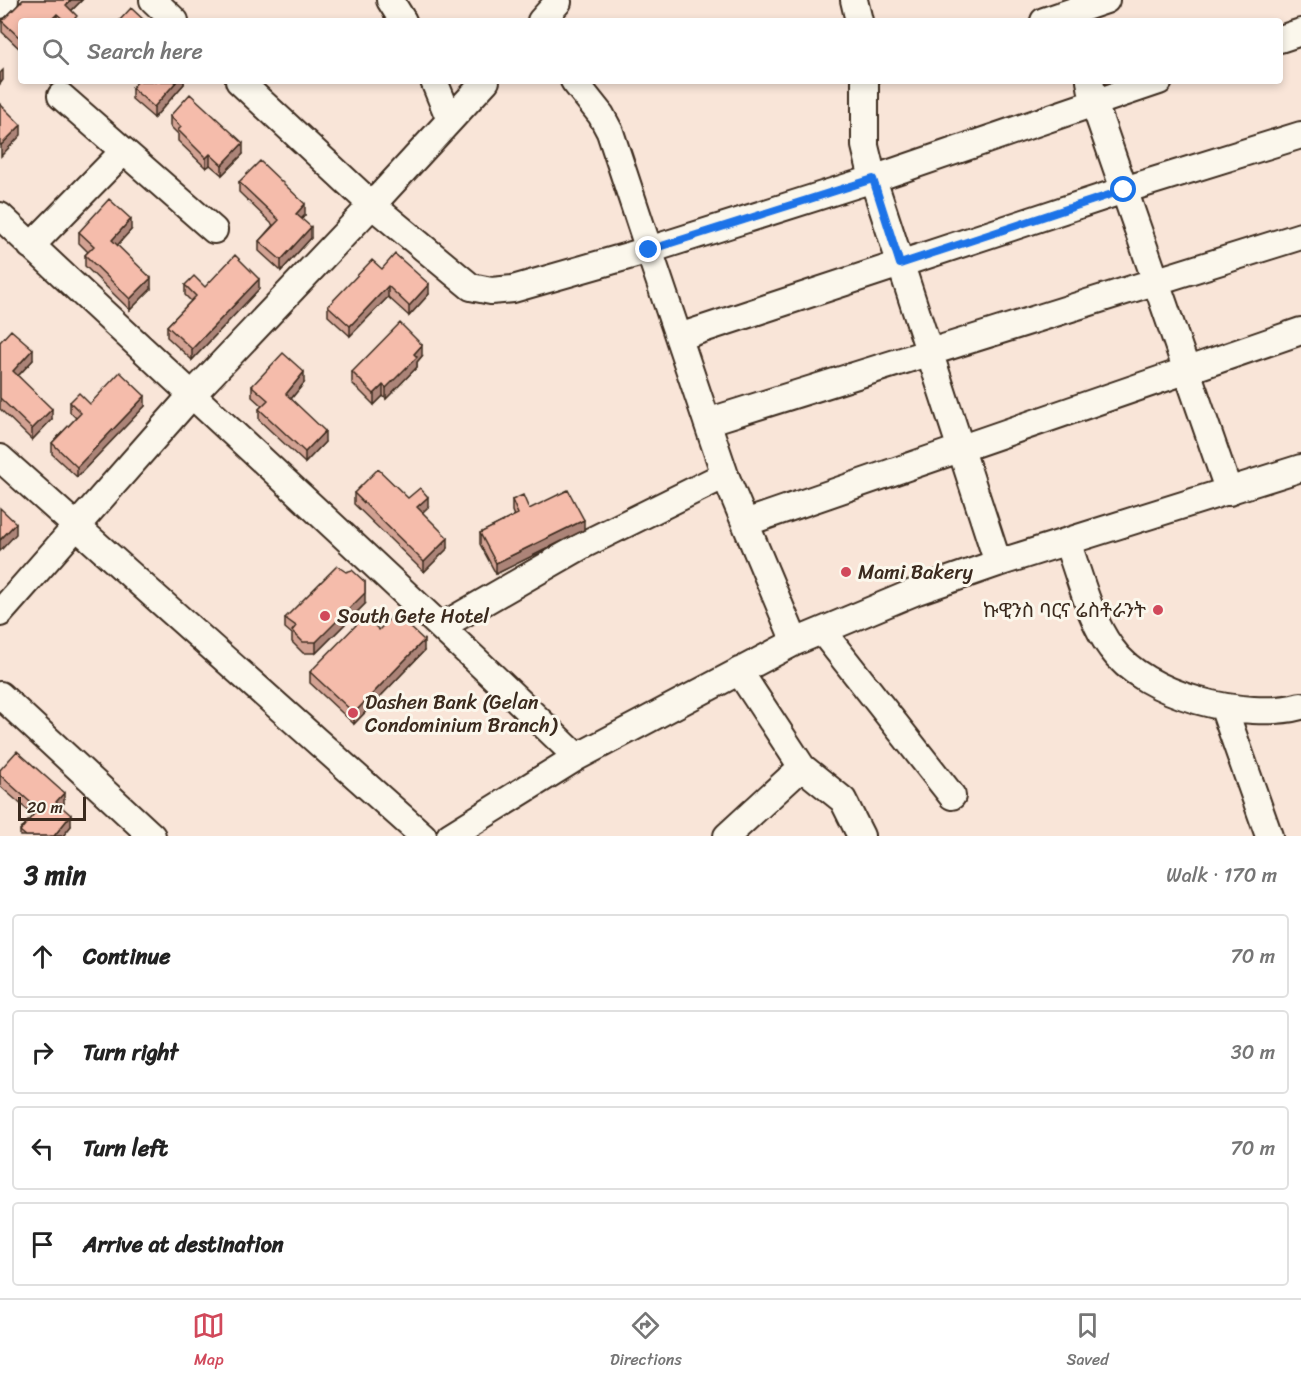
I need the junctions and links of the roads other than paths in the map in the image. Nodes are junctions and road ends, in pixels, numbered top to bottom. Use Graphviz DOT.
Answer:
graph roads {
  1 [pos="5,0"];
  2 [pos="153,0"];
  3 [pos="390,0"];
  4 [pos="854,0"];
  5 [pos="1106,0"];
  6 [pos="0,5"];
  7 [pos="558,8"];
  8 [pos="1081,10"];
  9 [pos="172,18"];
  10 [pos="401,18"];
  11 [pos="545,18"];
  12 [pos="858,18"];
  13 [pos="1054,18"];
  14 [pos="1301,32"];
  15 [pos="1283,38"];
  16 [pos="242,84"];
  17 [pos="435,84"];
  18 [pos="483,84"];
  19 [pos="576,84"];
  20 [pos="868,84"];
  21 [pos="1141,84"];
  22 [pos="1092,92"];
  23 [pos="62,96"];
  24 [pos="450,120"];
  25 [pos="1301,135"];
  26 [pos="124,151"];
  27 [pos="873,179"];
  28 [pos="1124,190"];
  29 [pos="372,205"];
  30 [pos="0,216"];
  31 [pos="214,230"];
  32 [pos="1301,236"];
  33 [pos="31,246"];
  34 [pos="649,250"];
  35 [pos="900,264"];
  36 [pos="1156,281"];
  37 [pos="1301,331"];
  38 [pos="679,337"];
  39 [pos="930,354"];
  40 [pos="1187,370"];
  41 [pos="191,396"];
  42 [pos="708,422"];
  43 [pos="960,447"];
  44 [pos="0,458"];
  45 [pos="1301,468"];
  46 [pos="725,475"];
  47 [pos="1229,492"];
  48 [pos="746,523"];
  49 [pos="75,527"];
  50 [pos="1067,542"];
  51 [pos="998,563"];
  52 [pos="0,613"];
  53 [pos="442,626"];
  54 [pos="822,631"];
  55 [pos="795,642"];
  56 [pos="739,671"];
  57 [pos="0,695"];
  58 [pos="1301,706"];
  59 [pos="1224,709"];
  60 [pos="577,757"];
  61 [pos="802,768"];
  62 [pos="952,796"];
  63 [pos="467,832"];
  64 [pos="152,836"];
  65 [pos="423,836"];
  66 [pos="727,836"];
  67 [pos="861,836"];
  68 [pos="1269,836"];
  1 -- 6 [label="street"];
  2 -- 9 [label="street"];
  3 -- 10 [label="street"];
  4 -- 12 [label="street"];
  5 -- 8 [label="street"];
  7 -- 11 [label="street"];
  8 -- 13 [label="street"];
  14 -- 15 [label="street"];
  16 -- 29 [label="street"];
  17 -- 24 [label="street"];
  18 -- 24 [label="street"];
  19 -- 34 [label="street"];
  20 -- 27 [label="street"];
  21 -- 22 [label="street"];
  22 -- 27 [label="street"];
  22 -- 28 [label="street"];
  23 -- 26 [label="street"];
  24 -- 29 [label="street"];
  25 -- 28 [label="street"];
  26 -- 31 [label="street"];
  26 -- 33 [label="street"];
  27 -- 34 [label="street"];
  27 -- 35 [label="street"];
  28 -- 35 [label="street"];
  28 -- 36 [label="street"];
  29 -- 34 [label="street"];
  29 -- 41 [label="street"];
  30 -- 33 [label="street"];
  32 -- 36 [label="street"];
  33 -- 41 [label="street"];
  34 -- 38 [label="street"];
  35 -- 38 [label="street"];
  35 -- 39 [label="street"];
  36 -- 39 [label="street"];
  36 -- 40 [label="street"];
  37 -- 40 [label="street"];
  38 -- 42 [label="street"];
  39 -- 42 [label="street"];
  39 -- 43 [label="street"];
  40 -- 43 [label="street"];
  40 -- 47 [label="street"];
  41 -- 49 [label="street"];
  41 -- 53 [label="street"];
  42 -- 46 [label="street"];
  43 -- 48 [label="street"];
  43 -- 51 [label="street"];
  44 -- 49 [label="street"];
  45 -- 47 [label="street"];
  46 -- 48 [label="street"];
  46 -- 53 [label="street"];
  47 -- 50 [label="street"];
  48 -- 55 [label="street"];
  49 -- 52 [label="street"];
  49 -- 65 [label="street"];
  50 -- 51 [label="street"];
  50 -- 59 [label="street"];
  51 -- 54 [label="street"];
  53 -- 60 [label="street"];
  54 -- 55 [label="street"];
  54 -- 62 [label="street"];
  55 -- 56 [label="street"];
  56 -- 60 [label="street"];
  56 -- 61 [label="street"];
  57 -- 64 [label="street"];
  58 -- 59 [label="street"];
  59 -- 68 [label="street"];
  60 -- 63 [label="street"];
  61 -- 66 [label="street"];
  61 -- 67 [label="street"];
}
